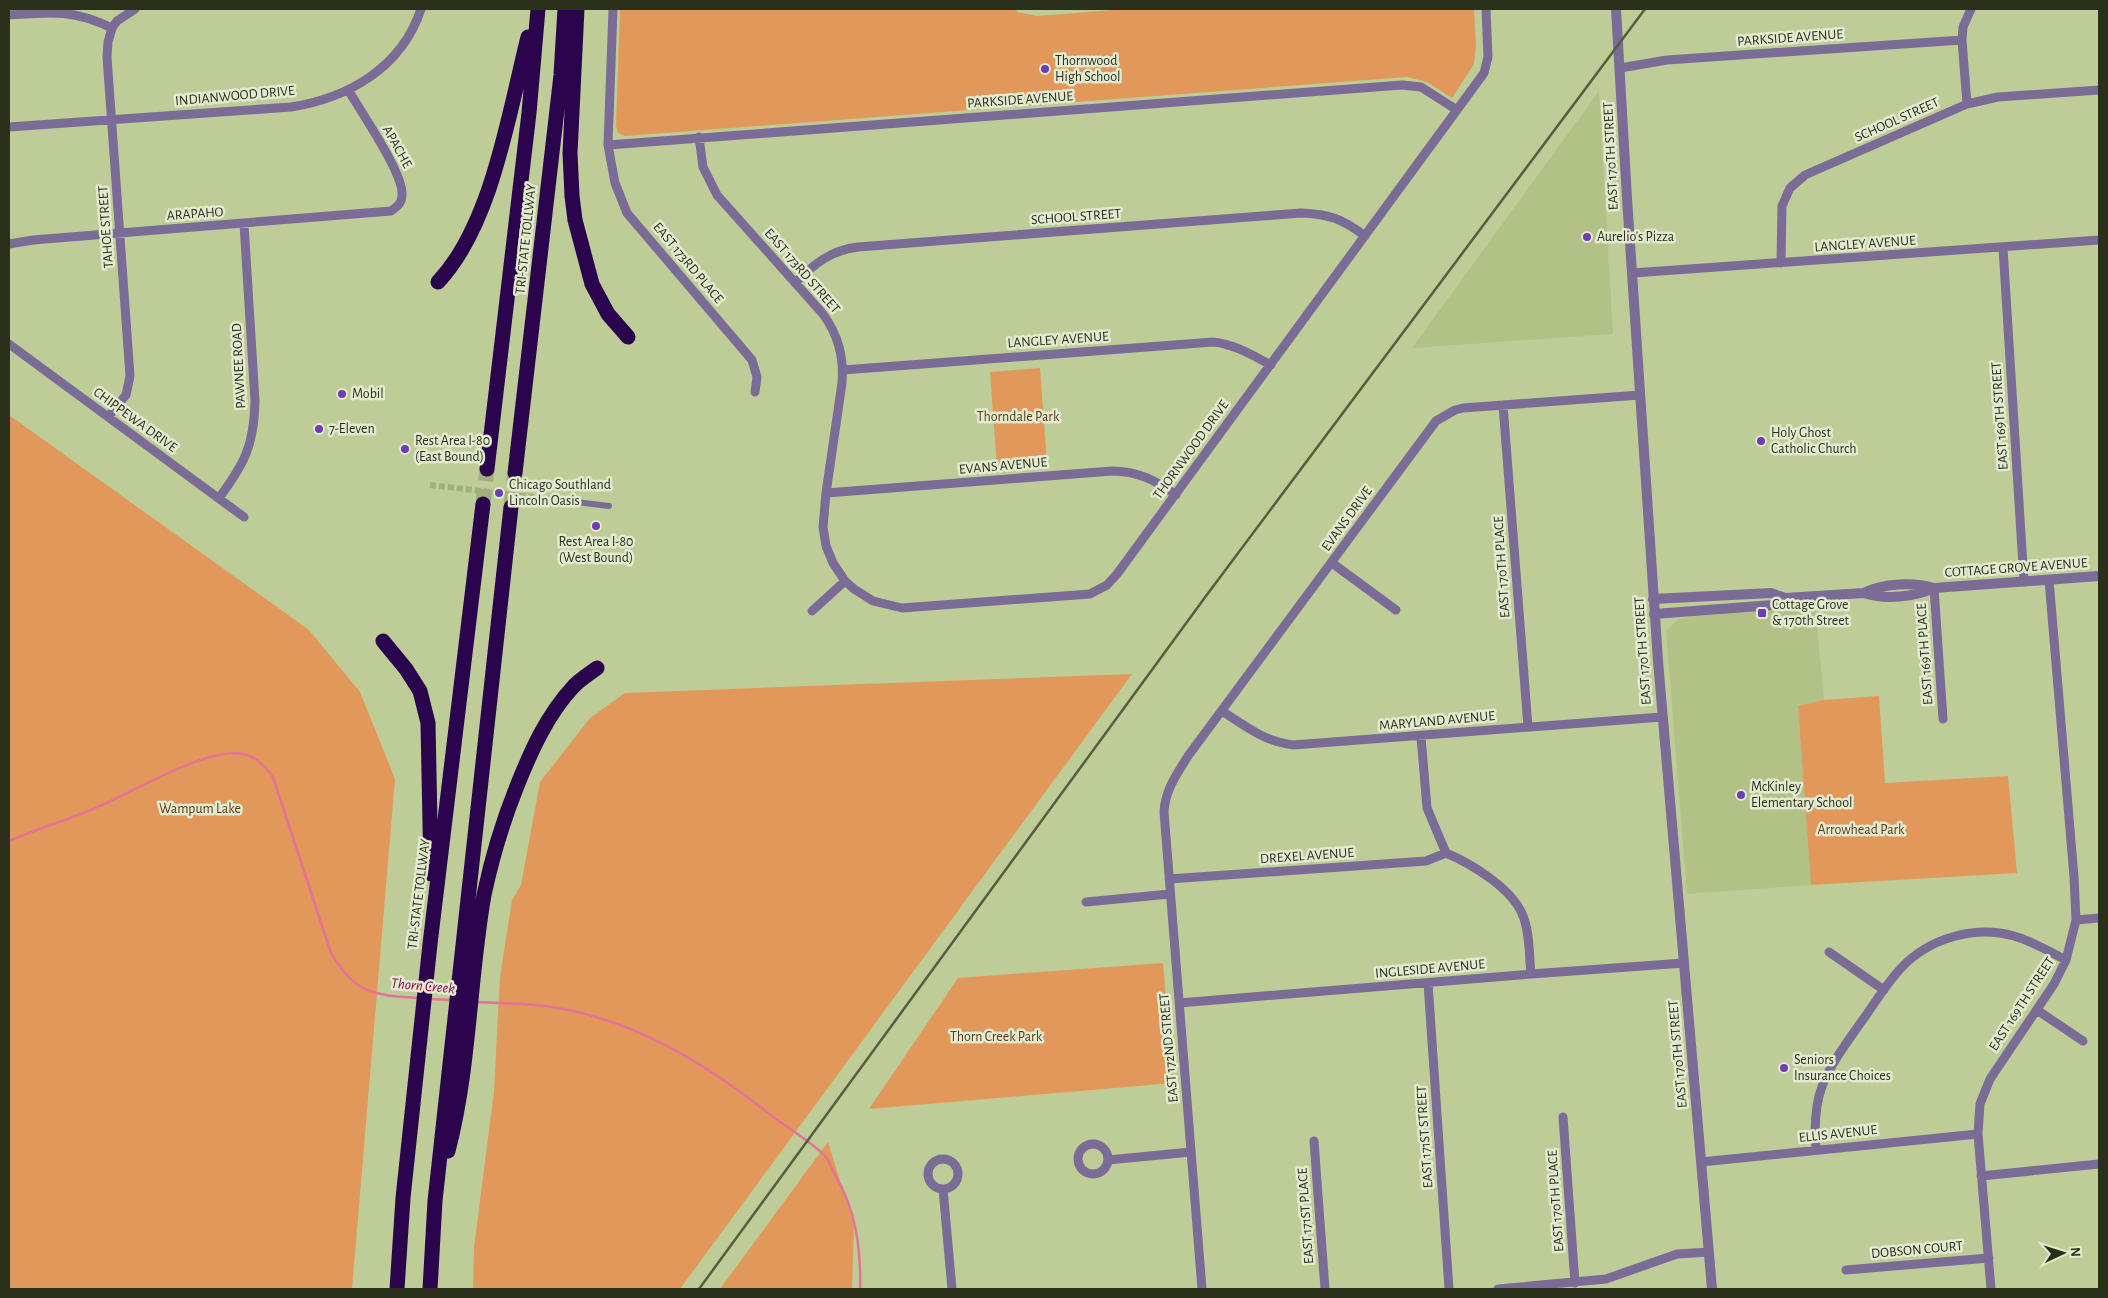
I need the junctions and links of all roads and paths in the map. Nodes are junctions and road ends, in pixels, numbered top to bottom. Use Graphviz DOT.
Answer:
graph roads {
  1 [pos="135,9"];
  2 [pos="421,9"];
  3 [pos="536,9"];
  4 [pos="565,9"];
  5 [pos="577,9"];
  6 [pos="613,9"];
  7 [pos="1486,9"];
  8 [pos="1616,9"];
  9 [pos="1971,9"];
  10 [pos="9,15"];
  11 [pos="112,28"];
  12 [pos="1962,40"];
  13 [pos="1620,68"];
  14 [pos="2099,90"];
  15 [pos="349,91"];
  16 [pos="1968,104"];
  17 [pos="1457,110"];
  18 [pos="111,119"];
  19 [pos="9,127"];
  20 [pos="699,138"];
  21 [pos="608,145"];
  22 [pos="384,213"];
  23 [pos="244,224"];
  24 [pos="120,233"];
  25 [pos="1365,236"];
  26 [pos="2099,240"];
  27 [pos="9,244"];
  28 [pos="2003,248"];
  29 [pos="1781,263"];
  30 [pos="1633,273"];
  31 [pos="438,282"];
  32 [pos="794,282"];
  33 [pos="628,337"];
  34 [pos="9,344"];
  35 [pos="1271,365"];
  36 [pos="843,370"];
  37 [pos="755,392"];
  38 [pos="1640,395"];
  39 [pos="1503,405"];
  40 [pos="108,418"];
  41 [pos="487,469"];
  42 [pos="515,473"];
  43 [pos="826,493"];
  44 [pos="1176,495"];
  45 [pos="219,498"];
  46 [pos="568,501"];
  47 [pos="483,504"];
  48 [pos="609,506"];
  49 [pos="511,507"];
  50 [pos="244,517"];
  51 [pos="1332,563"];
  52 [pos="2099,576"];
  53 [pos="2049,580"];
  54 [pos="845,581"];
  55 [pos="2024,582"];
  56 [pos="1934,588"];
  57 [pos="1785,598"];
  58 [pos="1653,599"];
  59 [pos="1396,610"];
  60 [pos="812,611"];
  61 [pos="1654,614"];
  62 [pos="383,641"];
  63 [pos="597,668"];
  64 [pos="1222,711"];
  65 [pos="1662,717"];
  66 [pos="1943,719"];
  67 [pos="1528,727"];
  68 [pos="1421,736"];
  69 [pos="1164,804"];
  70 [pos="1446,853"];
  71 [pos="1169,880"];
  72 [pos="1170,894"];
  73 [pos="1086,902"];
  74 [pos="2099,918"];
  75 [pos="2076,920"];
  76 [pos="432,922"];
  77 [pos="470,948"];
  78 [pos="1829,952"];
  79 [pos="2066,960"];
  80 [pos="1684,963"];
  81 [pos="1531,974"];
  82 [pos="1428,983"];
  83 [pos="1884,990"];
  84 [pos="1179,1003"];
  85 [pos="2037,1010"];
  86 [pos="2083,1041"];
  87 [pos="1563,1117"];
  88 [pos="1978,1134"];
  89 [pos="1314,1141"];
  90 [pos="1816,1149"];
  91 [pos="1191,1152"];
  92 [pos="1108,1160"];
  93 [pos="1701,1162"];
  94 [pos="2099,1164"];
  95 [pos="1982,1176"];
  96 [pos="943,1189"];
  97 [pos="403,1198"];
  98 [pos="1709,1252"];
  99 [pos="1989,1258"];
  100 [pos="1846,1270"];
  101 [pos="1575,1283"];
  102 [pos="388,1289"];
  103 [pos="397,1289"];
  104 [pos="430,1289"];
  105 [pos="952,1289"];
  106 [pos="1202,1289"];
  107 [pos="1325,1289"];
  108 [pos="1449,1289"];
  109 [pos="1498,1289"];
  110 [pos="1712,1289"];
  111 [pos="1991,1289"];
  1 -- 11 [label="street"];
  2 -- 15 [label="street, INDIANWOOD DRIVE"];
  3 -- 31 [label="highway"];
  3 -- 41 [label="highway, TRI-STATE TOLLWAY"];
  4 -- 42 [label="highway, TRI-STATE TOLLWAY"];
  5 -- 33 [label="highway"];
  6 -- 21 [label="street"];
  7 -- 17 [label="street"];
  8 -- 13 [label="street, EAST 170TH STREET"];
  9 -- 12 [label="street"];
  10 -- 11 [label="street"];
  11 -- 18 [label="street, TAHOE STREET"];
  12 -- 13 [label="street, PARKSIDE AVENUE"];
  12 -- 16 [label="street"];
  13 -- 30 [label="street, EAST 170TH STREET"];
  14 -- 16 [label="street, SCHOOL STREET"];
  15 -- 18 [label="street, INDIANWOOD DRIVE"];
  15 -- 22 [label="street, APACHE"];
  16 -- 29 [label="street, SCHOOL STREET"];
  17 -- 20 [label="street, PARKSIDE AVENUE"];
  17 -- 25 [label="street, THORNWOOD DRIVE"];
  18 -- 19 [label="street, INDIANWOOD DRIVE"];
  18 -- 24 [label="street, TAHOE STREET"];
  20 -- 21 [label="street, PARKSIDE AVENUE"];
  20 -- 32 [label="street, EAST 173RD STREET"];
  21 -- 37 [label="street, EAST 173RD PLACE"];
  22 -- 23 [label="street, ARAPAHO"];
  23 -- 24 [label="street, ARAPAHO"];
  23 -- 45 [label="street, PAWNEE ROAD"];
  24 -- 27 [label="street, ARAPAHO"];
  24 -- 40 [label="street, TAHOE STREET"];
  25 -- 32 [label="street, SCHOOL STREET"];
  25 -- 35 [label="street, THORNWOOD DRIVE"];
  26 -- 28 [label="street, LANGLEY AVENUE"];
  28 -- 29 [label="street, LANGLEY AVENUE"];
  28 -- 55 [label="street, EAST 169TH STREET"];
  29 -- 30 [label="street, LANGLEY AVENUE"];
  30 -- 38 [label="street, EAST 170TH STREET"];
  32 -- 36 [label="street, EAST 173RD STREET"];
  34 -- 40 [label="street, CHIPPEWA DRIVE"];
  35 -- 36 [label="street, LANGLEY AVENUE"];
  35 -- 44 [label="street, THORNWOOD DRIVE"];
  36 -- 43 [label="street, EAST 173RD STREET"];
  38 -- 39 [label="street, EVANS DRIVE"];
  38 -- 58 [label="street, EAST 170TH STREET"];
  39 -- 51 [label="street, EVANS DRIVE"];
  39 -- 67 [label="street, EAST 170TH PLACE"];
  40 -- 45 [label="street, CHIPPEWA DRIVE"];
  43 -- 44 [label="street, EVANS AVENUE"];
  43 -- 54 [label="street, EAST 173RD STREET"];
  44 -- 54 [label="street, THORNWOOD DRIVE"];
  45 -- 50 [label="street, CHIPPEWA DRIVE"];
  46 -- 48 [label="street"];
  47 -- 76 [label="highway, TRI-STATE TOLLWAY"];
  49 -- 77 [label="highway"];
  51 -- 59 [label="street"];
  51 -- 64 [label="street, EVANS DRIVE"];
  52 -- 53 [label="street, COTTAGE GROVE AVENUE"];
  53 -- 55 [label="street, COTTAGE GROVE AVENUE"];
  53 -- 75 [label="street, EAST 169TH STREET"];
  54 -- 60 [label="street"];
  55 -- 56 [label="street, COTTAGE GROVE AVENUE"];
  56 -- 57 [label="street, COTTAGE GROVE AVENUE"];
  56 -- 66 [label="street, EAST 169TH PLACE"];
  57 -- 58 [label="street, COTTAGE GROVE AVENUE"];
  57 -- 61 [label="street, COTTAGE GROVE AVENUE"];
  58 -- 61 [label="street, EAST 170TH STREET"];
  61 -- 65 [label="street, EAST 170TH STREET"];
  62 -- 76 [label="highway"];
  63 -- 77 [label="highway"];
  64 -- 68 [label="street, MARYLAND AVENUE"];
  64 -- 69 [label="street, EVANS DRIVE"];
  65 -- 67 [label="street, MARYLAND AVENUE"];
  65 -- 80 [label="street, EAST 170TH STREET"];
  67 -- 68 [label="street, MARYLAND AVENUE"];
  68 -- 70 [label="street"];
  69 -- 71 [label="street, EAST 172ND STREET"];
  70 -- 71 [label="street, DREXEL AVENUE"];
  70 -- 81 [label="street"];
  71 -- 72 [label="street, EAST 172ND STREET"];
  72 -- 73 [label="street"];
  72 -- 84 [label="street, EAST 172ND STREET"];
  74 -- 75 [label="street"];
  75 -- 79 [label="street, EAST 169TH STREET"];
  76 -- 97 [label="highway, TRI-STATE TOLLWAY"];
  77 -- 104 [label="highway"];
  78 -- 83 [label="street"];
  79 -- 83 [label="street"];
  79 -- 85 [label="street, EAST 169TH STREET"];
  80 -- 81 [label="street, INGLESIDE AVENUE"];
  80 -- 93 [label="street, EAST 170TH STREET"];
  81 -- 82 [label="street, INGLESIDE AVENUE"];
  82 -- 84 [label="street, INGLESIDE AVENUE"];
  82 -- 108 [label="street, EAST 171ST STREET"];
  83 -- 90 [label="street"];
  84 -- 91 [label="street, EAST 172ND STREET"];
  85 -- 86 [label="street"];
  85 -- 88 [label="street, EAST 169TH STREET"];
  87 -- 101 [label="street, EAST 170TH PLACE"];
  88 -- 90 [label="street, ELLIS AVENUE"];
  88 -- 95 [label="street, EAST 169TH STREET"];
  89 -- 107 [label="street, EAST 171ST PLACE"];
  90 -- 93 [label="street, ELLIS AVENUE"];
  91 -- 92 [label="street"];
  91 -- 106 [label="street, EAST 172ND STREET"];
  93 -- 98 [label="street, EAST 170TH STREET"];
  94 -- 95 [label="street"];
  95 -- 99 [label="street, EAST 169TH STREET"];
  96 -- 105 [label="street"];
  97 -- 102 [label="highway"];
  97 -- 103 [label="highway, TRI-STATE TOLLWAY"];
  98 -- 101 [label="street"];
  98 -- 110 [label="street, EAST 170TH STREET"];
  99 -- 100 [label="street, DOBSON COURT"];
  99 -- 111 [label="street, EAST 169TH STREET"];
  101 -- 109 [label="street"];
}
